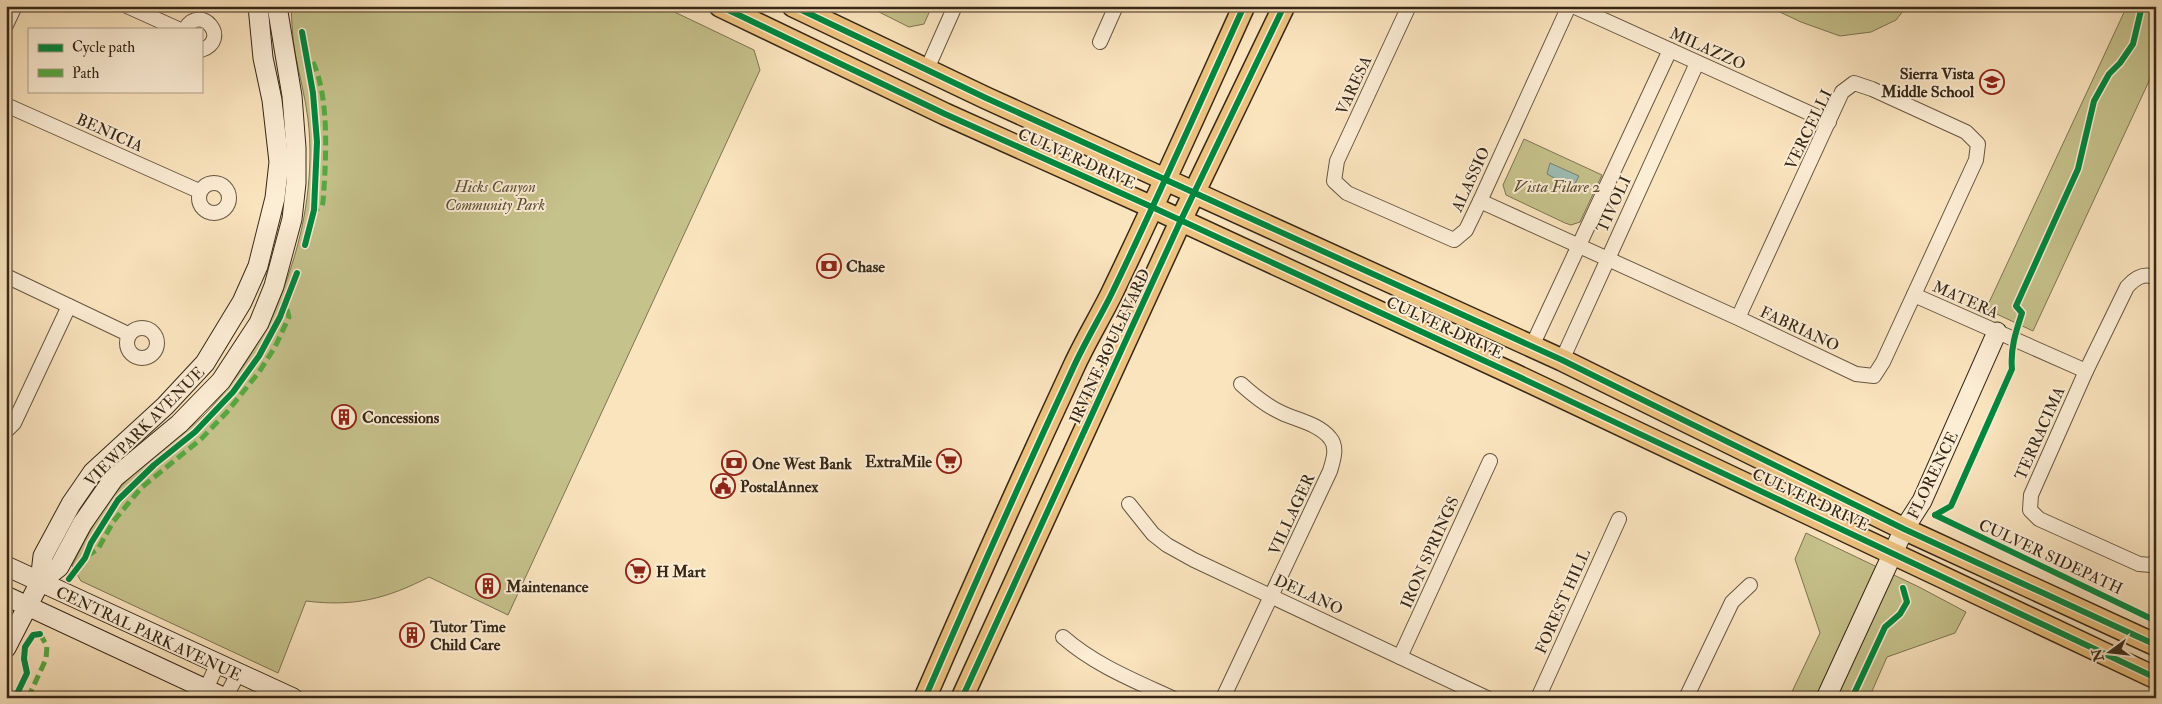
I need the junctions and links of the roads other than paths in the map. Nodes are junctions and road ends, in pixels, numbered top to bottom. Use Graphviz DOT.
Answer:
graph roads {
  1 [pos="15,6"];
  2 [pos="127,6"];
  3 [pos="258,6"];
  4 [pos="278,6"];
  5 [pos="720,6"];
  6 [pos="793,6"];
  7 [pos="955,6"];
  8 [pos="1116,6"];
  9 [pos="1244,6"];
  10 [pos="1284,6"];
  11 [pos="1410,6"];
  12 [pos="1569,6"];
  13 [pos="1573,6"];
  14 [pos="6,25"];
  15 [pos="176,28"];
  16 [pos="186,28"];
  17 [pos="1100,42"];
  18 [pos="202,50"];
  19 [pos="1670,50"];
  20 [pos="1697,63"];
  21 [pos="927,69"];
  22 [pos="6,105"];
  23 [pos="1829,122"];
  24 [pos="1978,144"];
  25 [pos="1166,179"];
  26 [pos="1334,181"];
  27 [pos="199,191"];
  28 [pos="1195,192"];
  29 [pos="1480,201"];
  30 [pos="1152,207"];
  31 [pos="1181,220"];
  32 [pos="1578,246"];
  33 [pos="263,248"];
  34 [pos="284,254"];
  35 [pos="1607,260"];
  36 [pos="6,276"];
  37 [pos="2156,278"];
  38 [pos="1914,295"];
  39 [pos="69,306"];
  40 [pos="1738,318"];
  41 [pos="1997,332"];
  42 [pos="128,334"];
  43 [pos="1532,346"];
  44 [pos="1562,360"];
  45 [pos="2086,371"];
  46 [pos="1241,384"];
  47 [pos="6,431"];
  48 [pos="1490,461"];
  49 [pos="1129,504"];
  50 [pos="1619,519"];
  51 [pos="1904,530"];
  52 [pos="1894,553"];
  53 [pos="2154,563"];
  54 [pos="6,566"];
  55 [pos="40,582"];
  56 [pos="1750,584"];
  57 [pos="6,596"];
  58 [pos="1271,596"];
  59 [pos="27,606"];
  60 [pos="1063,637"];
  61 [pos="2156,645"];
  62 [pos="6,648"];
  63 [pos="1400,657"];
  64 [pos="218,664"];
  65 [pos="238,674"];
  66 [pos="2156,678"];
  67 [pos="204,693"];
  68 [pos="225,698"];
  69 [pos="292,698"];
  70 [pos="925,698"];
  71 [pos="962,698"];
  72 [pos="1172,698"];
  73 [pos="1223,698"];
  74 [pos="1487,698"];
  75 [pos="1538,698"];
  76 [pos="1686,698"];
  77 [pos="1826,698"];
  1 -- 14 [label="street"];
  2 -- 15 [label="street"];
  3 -- 33 [label="street, VIEWPARK AVENUE"];
  4 -- 34 [label="street, VIEWPARK AVENUE"];
  5 -- 30 [label="main road, CULVER DRIVE"];
  6 -- 21 [label="main road, CULVER DRIVE"];
  7 -- 21 [label="street"];
  8 -- 17 [label="street"];
  9 -- 25 [label="main road, IRVINE BOULEVARD"];
  10 -- 28 [label="main road, IRVINE BOULEVARD"];
  11 -- 26 [label="street, VARESA"];
  12 -- 29 [label="street, ALASSIO"];
  13 -- 19 [label="street, MILAZZO"];
  16 -- 18 [label="street"];
  19 -- 20 [label="street, MILAZZO"];
  19 -- 32 [label="street, TIVOLI"];
  20 -- 23 [label="street, MILAZZO"];
  20 -- 35 [label="street, TIVOLI"];
  21 -- 25 [label="main road, CULVER DRIVE"];
  22 -- 27 [label="street, BENICIA"];
  23 -- 24 [label="street, VERCELLI"];
  23 -- 40 [label="street, VERCELLI"];
  24 -- 38 [label="street, FABRIANO"];
  25 -- 28 [label="main road, CULVER DRIVE"];
  25 -- 30 [label="main road, IRVINE BOULEVARD"];
  26 -- 29 [label="street, ALASSIO"];
  28 -- 31 [label="main road, IRVINE BOULEVARD"];
  28 -- 43 [label="main road, CULVER DRIVE"];
  29 -- 32 [label="street, FABRIANO"];
  30 -- 31 [label="main road, CULVER DRIVE"];
  30 -- 70 [label="main road, IRVINE BOULEVARD"];
  31 -- 52 [label="main road, CULVER DRIVE"];
  31 -- 71 [label="main road, IRVINE BOULEVARD"];
  32 -- 35 [label="street, FABRIANO"];
  32 -- 43 [label="street, TIVOLI"];
  33 -- 34 [label="street"];
  33 -- 55 [label="street, VIEWPARK AVENUE"];
  34 -- 55 [label="street, VIEWPARK AVENUE"];
  35 -- 40 [label="street, FABRIANO"];
  35 -- 44 [label="street, TIVOLI"];
  36 -- 39 [label="street"];
  37 -- 45 [label="street, TERRACIMA"];
  38 -- 40 [label="street, FABRIANO"];
  38 -- 41 [label="street, MATERA"];
  39 -- 42 [label="street"];
  39 -- 47 [label="street"];
  41 -- 45 [label="street, MATERA"];
  41 -- 51 [label="street, FLORENCE"];
  43 -- 44 [label="main road, CULVER DRIVE"];
  44 -- 51 [label="main road, CULVER DRIVE"];
  45 -- 53 [label="street, TERRACIMA"];
  46 -- 58 [label="street, VILLAGER"];
  48 -- 63 [label="street, IRON SPRINGS"];
  49 -- 58 [label="street, DELANO"];
  50 -- 75 [label="street, FOREST HILL"];
  51 -- 52 [label="street, FLORENCE"];
  51 -- 61 [label="main road, CULVER DRIVE"];
  52 -- 66 [label="main road, CULVER DRIVE"];
  52 -- 77 [label="street, FLORENCE"];
  54 -- 55 [label="street, CENTRAL PARK AVENUE"];
  55 -- 59 [label="street, VIEWPARK AVENUE"];
  55 -- 64 [label="street, CENTRAL PARK AVENUE"];
  56 -- 76 [label="street"];
  57 -- 59 [label="street, CENTRAL PARK AVENUE"];
  58 -- 63 [label="street, DELANO"];
  58 -- 73 [label="street, VILLAGER"];
  59 -- 62 [label="street, VIEWPARK AVENUE"];
  59 -- 67 [label="street, CENTRAL PARK AVENUE"];
  60 -- 72 [label="street"];
  63 -- 74 [label="street, DELANO"];
  64 -- 65 [label="street, CENTRAL PARK AVENUE"];
  64 -- 67 [label="street"];
  65 -- 68 [label="street"];
  65 -- 69 [label="street, CENTRAL PARK AVENUE"];
  67 -- 68 [label="street, CENTRAL PARK AVENUE"];
}
